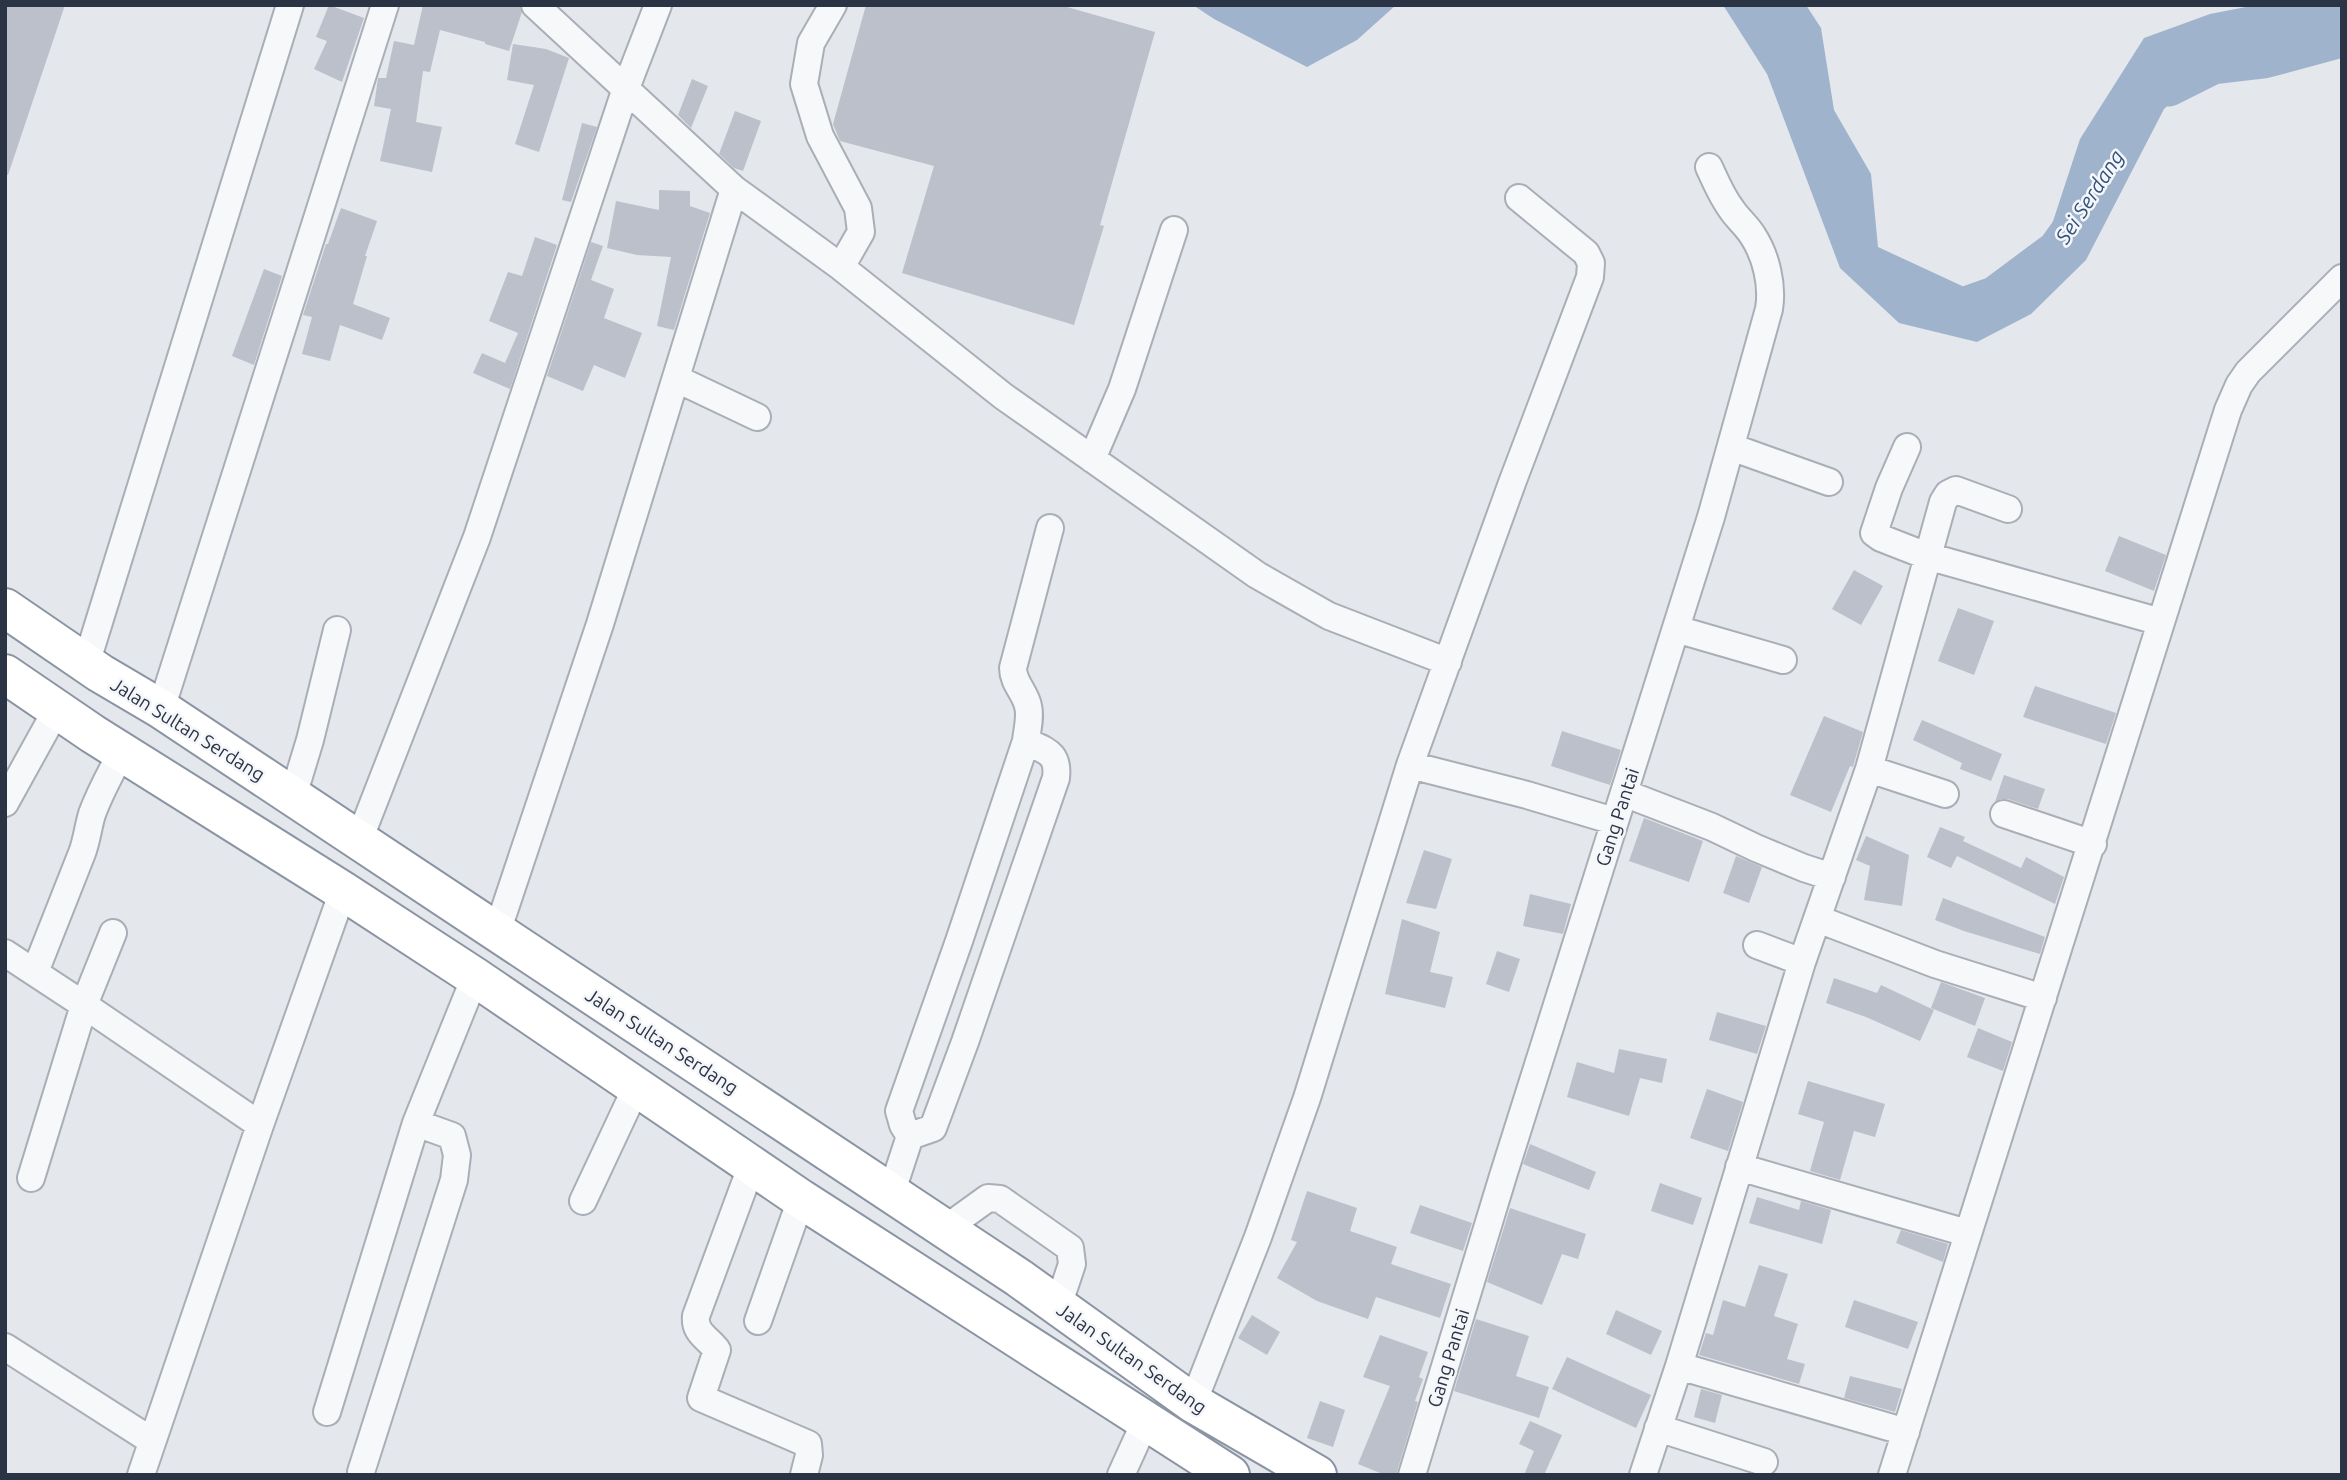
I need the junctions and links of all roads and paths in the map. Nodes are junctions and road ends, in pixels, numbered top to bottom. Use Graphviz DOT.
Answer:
graph roads {
  1 [pos="290,5"];
  2 [pos="385,5"];
  3 [pos="535,5"];
  4 [pos="658,5"];
  5 [pos="833,5"];
  6 [pos="626,88"];
  7 [pos="1709,167"];
  8 [pos="734,189"];
  9 [pos="1519,198"];
  10 [pos="1174,230"];
  11 [pos="841,267"];
  12 [pos="2342,278"];
  13 [pos="677,379"];
  14 [pos="757,417"];
  15 [pos="1731,447"];
  16 [pos="1906,447"];
  17 [pos="1092,459"];
  18 [pos="1829,482"];
  19 [pos="2008,509"];
  20 [pos="1050,528"];
  21 [pos="1927,556"];
  22 [pos="5,608"];
  23 [pos="2161,622"];
  24 [pos="1676,629"];
  25 [pos="337,630"];
  26 [pos="1783,660"];
  27 [pos="1448,662"];
  28 [pos="86,664"];
  29 [pos="5,674"];
  30 [pos="57,709"];
  31 [pos="161,709"];
  32 [pos="1026,741"];
  33 [pos="122,752"];
  34 [pos="1410,765"];
  35 [pos="1869,769"];
  36 [pos="1624,793"];
  37 [pos="1945,794"];
  38 [pos="293,796"];
  39 [pos="5,803"];
  40 [pos="2004,814"];
  41 [pos="1614,821"];
  42 [pos="359,840"];
  43 [pos="2093,844"];
  44 [pos="1832,877"];
  45 [pos="344,891"];
  46 [pos="1818,919"];
  47 [pos="497,932"];
  48 [pos="113,933"];
  49 [pos="959,941"];
  50 [pos="1757,945"];
  51 [pos="5,953"];
  52 [pos="994,959"];
  53 [pos="1802,962"];
  54 [pos="35,972"];
  55 [pos="475,977"];
  56 [pos="2043,998"];
  57 [pos="84,1004"];
  58 [pos="636,1088"];
  59 [pos="416,1124"];
  60 [pos="260,1125"];
  61 [pos="910,1136"];
  62 [pos="751,1167"];
  63 [pos="1739,1167"];
  64 [pos="31,1178"];
  65 [pos="891,1194"];
  66 [pos="801,1199"];
  67 [pos="583,1201"];
  68 [pos="945,1229"];
  69 [pos="1967,1233"];
  70 [pos="1058,1306"];
  71 [pos="758,1321"];
  72 [pos="5,1347"];
  73 [pos="1679,1366"];
  74 [pos="1193,1402"];
  75 [pos="327,1412"];
  76 [pos="1146,1420"];
  77 [pos="1658,1428"];
  78 [pos="1906,1432"];
  79 [pos="152,1441"];
  80 [pos="1764,1462"];
  81 [pos="361,1472"];
  82 [pos="141,1475"];
  83 [pos="804,1475"];
  84 [pos="1121,1475"];
  85 [pos="1230,1475"];
  86 [pos="1317,1475"];
  87 [pos="1412,1475"];
  88 [pos="1643,1475"];
  89 [pos="1892,1475"];
  1 -- 28 [label="street"];
  2 -- 31 [label="street"];
  3 -- 6 [label="street"];
  4 -- 6 [label="street"];
  5 -- 11 [label="street"];
  6 -- 8 [label="street"];
  6 -- 42 [label="street"];
  7 -- 15 [label="street, Gang Pantai"];
  8 -- 11 [label="street"];
  8 -- 13 [label="street"];
  9 -- 27 [label="street"];
  10 -- 17 [label="street"];
  11 -- 17 [label="street"];
  12 -- 23 [label="street"];
  13 -- 14 [label="street"];
  13 -- 47 [label="street"];
  15 -- 18 [label="street"];
  15 -- 24 [label="street, Gang Pantai"];
  16 -- 21 [label="street"];
  17 -- 27 [label="street"];
  19 -- 21 [label="street"];
  20 -- 32 [label="street"];
  21 -- 23 [label="street"];
  21 -- 35 [label="street"];
  22 -- 28 [label="highway, Jalan Sultan Serdang"];
  23 -- 43 [label="street"];
  24 -- 26 [label="street"];
  24 -- 36 [label="street, Gang Pantai"];
  25 -- 38 [label="street"];
  27 -- 34 [label="street"];
  28 -- 31 [label="highway, Jalan Sultan Serdang"];
  29 -- 30 [label="highway"];
  30 -- 33 [label="highway"];
  30 -- 39 [label="street"];
  31 -- 38 [label="highway, Jalan Sultan Serdang"];
  32 -- 49 [label="street"];
  32 -- 52 [label="street"];
  33 -- 45 [label="highway"];
  33 -- 54 [label="street"];
  34 -- 41 [label="street"];
  34 -- 74 [label="street"];
  35 -- 37 [label="street"];
  35 -- 44 [label="street"];
  36 -- 41 [label="street, Gang Pantai"];
  36 -- 44 [label="street"];
  38 -- 42 [label="highway, Jalan Sultan Serdang"];
  40 -- 43 [label="street"];
  41 -- 87 [label="street, Gang Pantai"];
  42 -- 47 [label="highway, Jalan Sultan Serdang"];
  43 -- 56 [label="street"];
  44 -- 46 [label="street"];
  45 -- 55 [label="highway"];
  45 -- 60 [label="street"];
  46 -- 53 [label="street"];
  46 -- 56 [label="street"];
  47 -- 65 [label="highway, Jalan Sultan Serdang"];
  48 -- 57 [label="street"];
  49 -- 52 [label="street"];
  49 -- 61 [label="street"];
  50 -- 53 [label="street"];
  51 -- 54 [label="street"];
  52 -- 61 [label="street"];
  53 -- 63 [label="street"];
  54 -- 57 [label="street"];
  55 -- 58 [label="highway"];
  55 -- 59 [label="street"];
  56 -- 69 [label="street"];
  57 -- 60 [label="street"];
  57 -- 64 [label="street"];
  58 -- 62 [label="highway"];
  58 -- 67 [label="street"];
  59 -- 75 [label="street"];
  59 -- 81 [label="street"];
  60 -- 79 [label="street"];
  61 -- 65 [label="street"];
  62 -- 66 [label="highway"];
  62 -- 83 [label="street"];
  63 -- 69 [label="street"];
  63 -- 73 [label="street"];
  65 -- 68 [label="highway, Jalan Sultan Serdang"];
  66 -- 71 [label="street"];
  66 -- 76 [label="highway"];
  68 -- 70 [label="highway, Jalan Sultan Serdang"];
  68 -- 70 [label="street"];
  69 -- 78 [label="street"];
  70 -- 74 [label="highway, Jalan Sultan Serdang"];
  72 -- 79 [label="street"];
  73 -- 77 [label="street"];
  73 -- 78 [label="street"];
  74 -- 86 [label="highway, Jalan Sultan Serdang"];
  76 -- 84 [label="street"];
  76 -- 85 [label="highway"];
  77 -- 80 [label="street"];
  77 -- 88 [label="street"];
  78 -- 89 [label="street"];
  79 -- 82 [label="street"];
}
